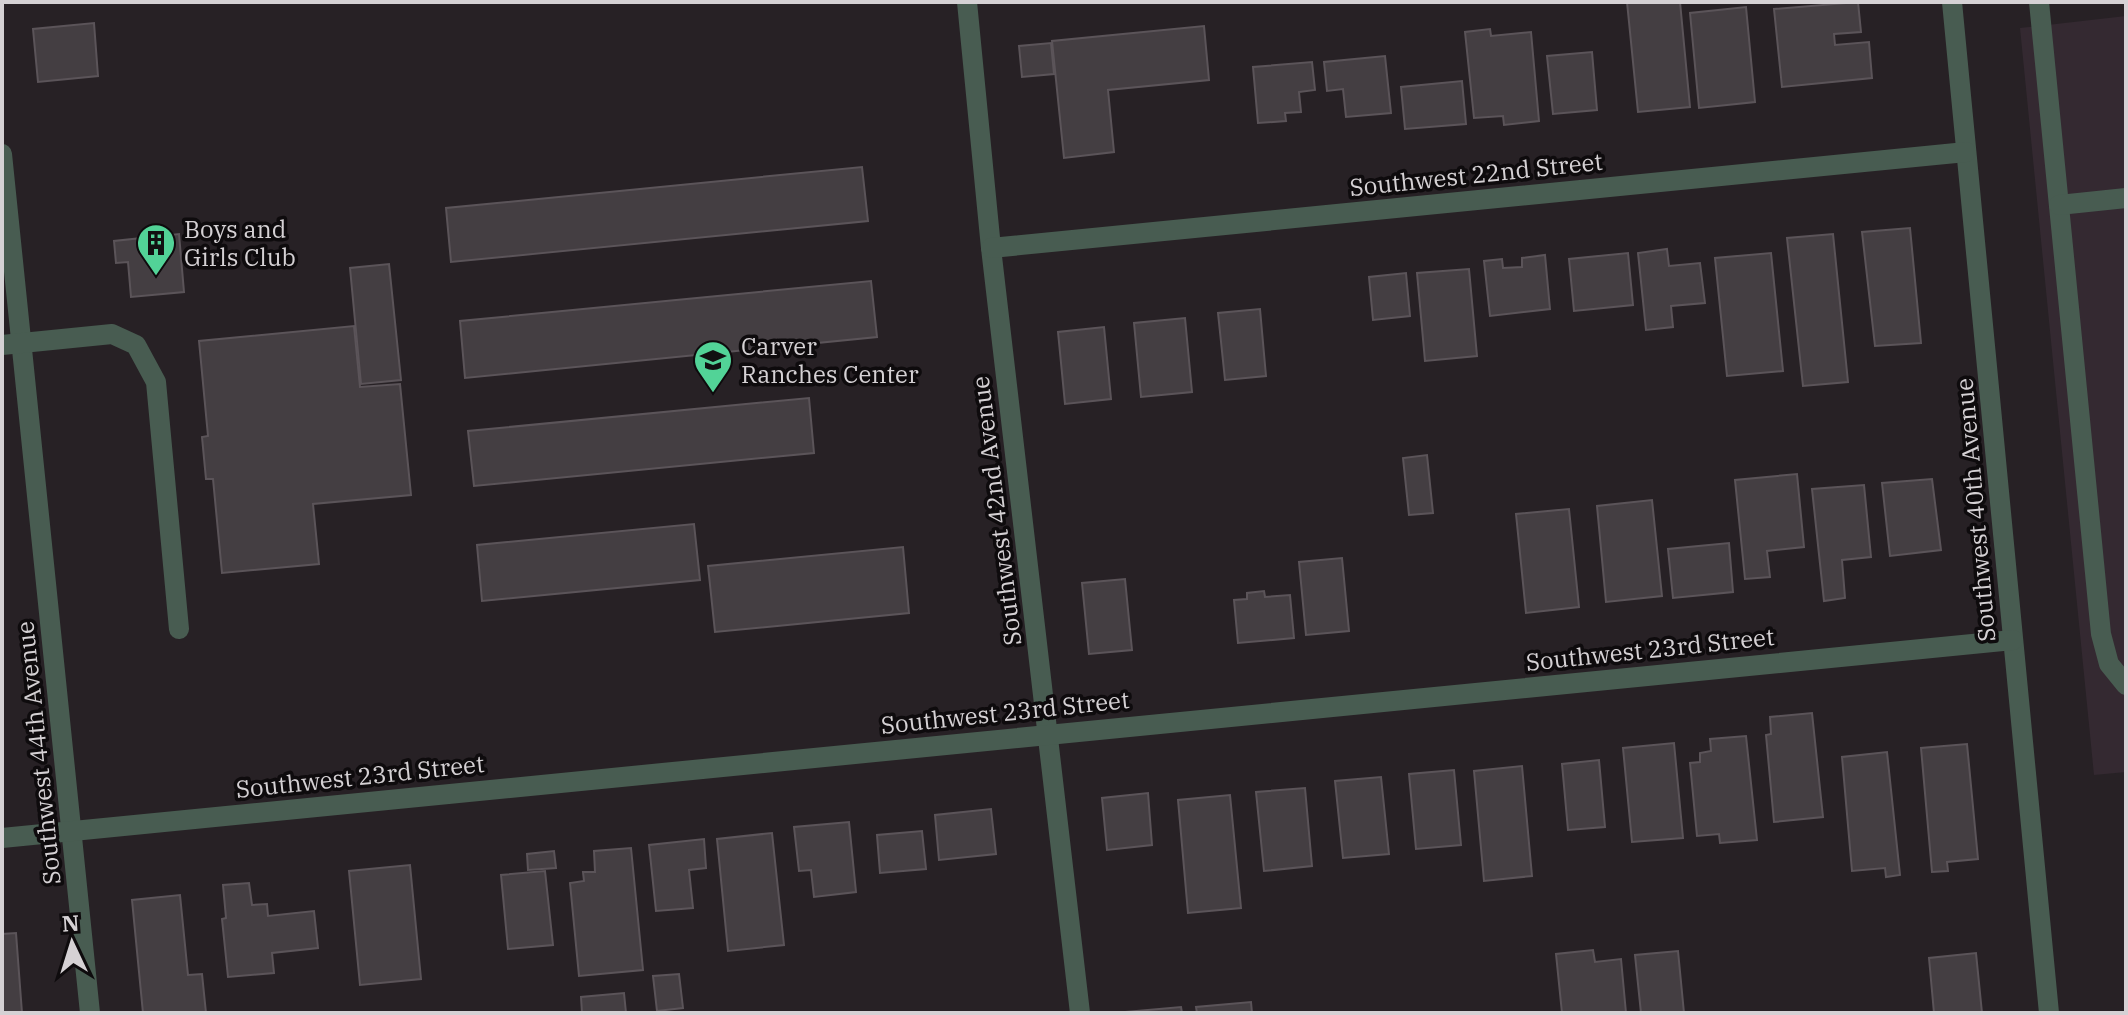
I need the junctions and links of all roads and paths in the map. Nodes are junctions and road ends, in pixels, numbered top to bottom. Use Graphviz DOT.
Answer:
graph roads {
  1 [pos="967,2"];
  2 [pos="1952,2"];
  3 [pos="2039,2"];
  4 [pos="1966,152"];
  5 [pos="2,154"];
  6 [pos="2126,198"];
  7 [pos="2059,205"];
  8 [pos="991,248"];
  9 [pos="23,343"];
  10 [pos="2,345"];
  11 [pos="179,629"];
  12 [pos="2013,640"];
  13 [pos="2126,685"];
  14 [pos="1048,734"];
  15 [pos="72,831"];
  16 [pos="2,838"];
  17 [pos="90,1013"];
  18 [pos="1080,1013"];
  19 [pos="2049,1013"];
  1 -- 8 [label="street, Southwest 42nd Avenue"];
  2 -- 4 [label="street, Southwest 40th Avenue"];
  3 -- 7 [label="street"];
  4 -- 8 [label="street, Southwest 22nd Street"];
  4 -- 12 [label="street, Southwest 40th Avenue"];
  5 -- 9 [label="street, Southwest 44th Avenue"];
  6 -- 7 [label="street"];
  7 -- 13 [label="street"];
  8 -- 14 [label="street, Southwest 42nd Avenue"];
  9 -- 10 [label="street"];
  9 -- 11 [label="street"];
  9 -- 15 [label="street, Southwest 44th Avenue"];
  12 -- 14 [label="street, Southwest 23rd Street"];
  12 -- 19 [label="street, Southwest 40th Avenue"];
  14 -- 15 [label="street, Southwest 23rd Street"];
  14 -- 18 [label="street, Southwest 42nd Avenue"];
  15 -- 16 [label="street, Southwest 23rd Street"];
  15 -- 17 [label="street, Southwest 44th Avenue"];
}
